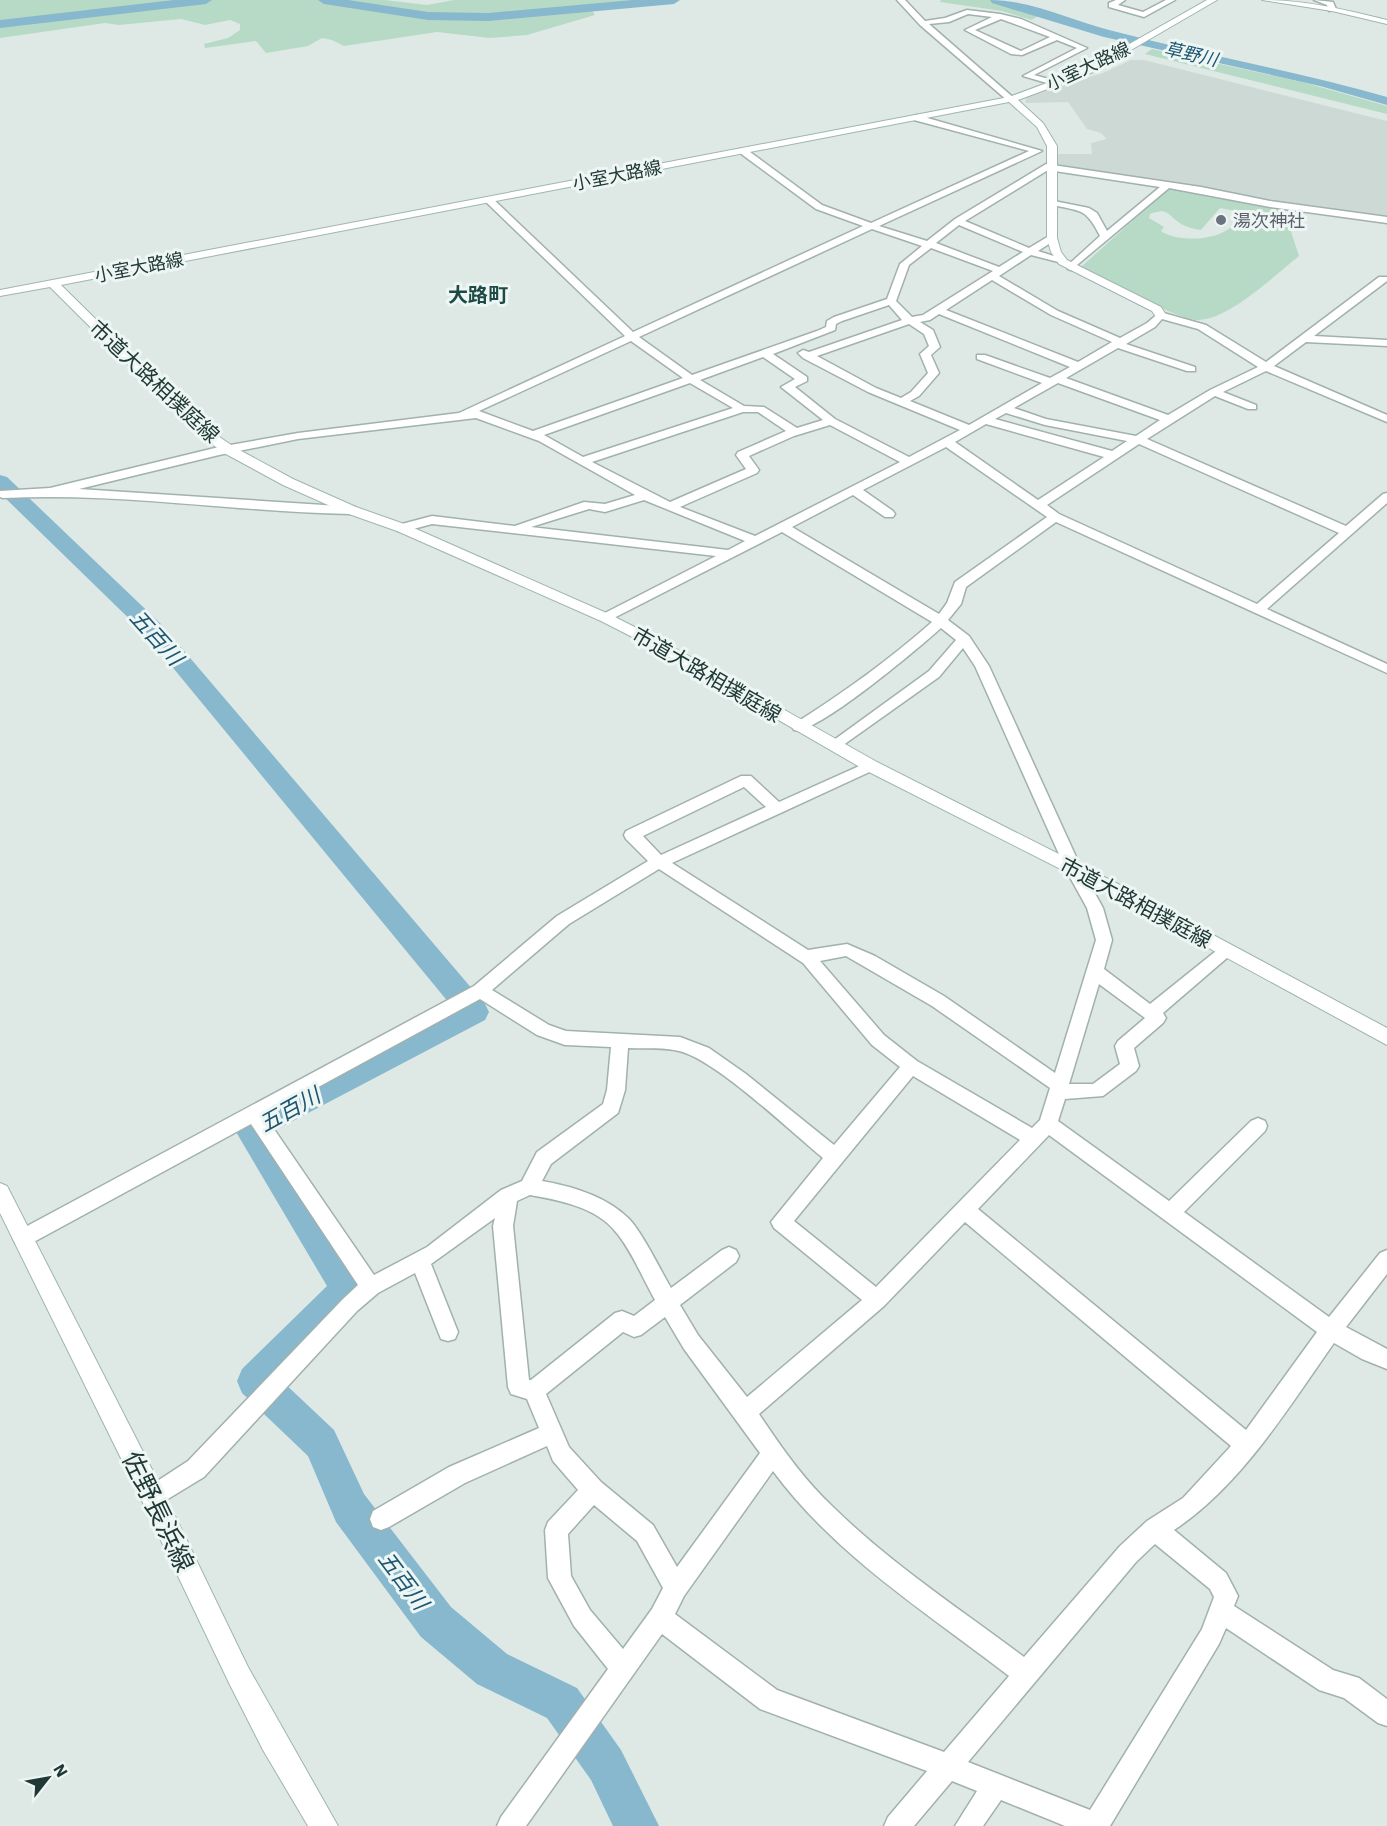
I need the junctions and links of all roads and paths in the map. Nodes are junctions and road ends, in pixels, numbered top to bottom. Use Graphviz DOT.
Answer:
graph roads {
  1 [pos="901,0"];
  2 [pos="1121,0"];
  3 [pos="1171,0"];
  4 [pos="1213,0"];
  5 [pos="1266,0"];
  6 [pos="1318,0"];
  7 [pos="1332,9"];
  8 [pos="1000,16"];
  9 [pos="1387,22"];
  10 [pos="923,23"];
  11 [pos="1029,26"];
  12 [pos="1020,30"];
  13 [pos="1057,37"];
  14 [pos="1003,38"];
  15 [pos="994,42"];
  16 [pos="1057,84"];
  17 [pos="1011,99"];
  18 [pos="917,118"];
  19 [pos="742,151"];
  20 [pos="1036,151"];
  21 [pos="1051,153"];
  22 [pos="1052,167"];
  23 [pos="1167,185"];
  24 [pos="489,200"];
  25 [pos="1052,202"];
  26 [pos="1387,220"];
  27 [pos="958,222"];
  28 [pos="871,226"];
  29 [pos="1105,237"];
  30 [pos="1052,238"];
  31 [pos="929,245"];
  32 [pos="1030,252"];
  33 [pos="1067,264"];
  34 [pos="997,274"];
  35 [pos="1386,278"];
  36 [pos="54,283"];
  37 [pos="0,293"];
  38 [pos="891,301"];
  39 [pos="941,310"];
  40 [pos="1160,315"];
  41 [pos="912,320"];
  42 [pos="632,338"];
  43 [pos="1305,339"];
  44 [pos="1118,343"];
  45 [pos="1387,343"];
  46 [pos="790,344"];
  47 [pos="764,353"];
  48 [pos="807,356"];
  49 [pos="981,357"];
  50 [pos="1077,366"];
  51 [pos="1266,367"];
  52 [pos="1191,369"];
  53 [pos="691,379"];
  54 [pos="1052,380"];
  55 [pos="1214,392"];
  56 [pos="901,402"];
  57 [pos="1252,407"];
  58 [pos="1005,408"];
  59 [pos="742,409"];
  60 [pos="463,414"];
  61 [pos="1169,419"];
  62 [pos="1387,419"];
  63 [pos="984,420"];
  64 [pos="831,421"];
  65 [pos="969,429"];
  66 [pos="795,431"];
  67 [pos="531,436"];
  68 [pos="1140,440"];
  69 [pos="947,442"];
  70 [pos="229,450"];
  71 [pos="1115,456"];
  72 [pos="582,461"];
  73 [pos="908,461"];
  74 [pos="854,490"];
  75 [pos="50,492"];
  76 [pos="3,494"];
  77 [pos="645,496"];
  78 [pos="1387,497"];
  79 [pos="1039,505"];
  80 [pos="670,507"];
  81 [pos="351,510"];
  82 [pos="889,514"];
  83 [pos="1056,517"];
  84 [pos="783,527"];
  85 [pos="402,528"];
  86 [pos="513,530"];
  87 [pos="1346,531"];
  88 [pos="755,540"];
  89 [pos="731,554"];
  90 [pos="1258,610"];
  91 [pos="606,618"];
  92 [pos="941,621"];
  93 [pos="964,639"];
  94 [pos="1387,669"];
  95 [pos="799,727"];
  96 [pos="834,745"];
  97 [pos="871,766"];
  98 [pos="776,808"];
  99 [pos="659,862"];
  100 [pos="1074,870"];
  101 [pos="1227,951"];
  102 [pos="806,957"];
  103 [pos="1094,971"];
  104 [pos="478,992"];
  105 [pos="1151,1014"];
  106 [pos="1387,1037"];
  107 [pos="620,1042"];
  108 [pos="911,1066"];
  109 [pos="1059,1089"];
  110 [pos="254,1114"];
  111 [pos="1048,1124"];
  112 [pos="1258,1126"];
  113 [pos="1034,1139"];
  114 [pos="834,1156"];
  115 [pos="529,1187"];
  116 [pos="0,1192"];
  117 [pos="508,1196"];
  118 [pos="963,1209"];
  119 [pos="1170,1213"];
  120 [pos="23,1238"];
  121 [pos="729,1256"];
  122 [pos="1387,1259"];
  123 [pos="420,1261"];
  124 [pos="371,1287"];
  125 [pos="877,1300"];
  126 [pos="668,1301"];
  127 [pos="1331,1330"];
  128 [pos="448,1332"];
  129 [pos="1387,1359"];
  130 [pos="534,1391"];
  131 [pos="745,1412"];
  132 [pos="552,1432"];
  133 [pos="1247,1445"];
  134 [pos="773,1453"];
  135 [pos="593,1490"];
  136 [pos="153,1497"];
  137 [pos="381,1519"];
  138 [pos="1155,1529"];
  139 [pos="676,1588"];
  140 [pos="1221,1611"];
  141 [pos="660,1617"];
  142 [pos="624,1668"];
  143 [pos="1025,1673"];
  144 [pos="1387,1714"];
  145 [pos="948,1766"];
  146 [pos="996,1785"];
  147 [pos="324,1826"];
  148 [pos="510,1826"];
  149 [pos="897,1826"];
  150 [pos="968,1826"];
  151 [pos="1096,1826"];
  1 -- 10 [label="street"];
  2 -- 3 [label="street"];
  4 -- 16 [label="main road, 小室大路線"];
  5 -- 7 [label="main road"];
  6 -- 7 [label="street"];
  7 -- 9 [label="main road"];
  8 -- 10 [label="street"];
  8 -- 11 [label="street"];
  8 -- 15 [label="street"];
  10 -- 17 [label="street"];
  11 -- 12 [label="street"];
  11 -- 13 [label="street"];
  13 -- 15 [label="street"];
  13 -- 16 [label="street"];
  14 -- 15 [label="street"];
  16 -- 17 [label="main road, 小室大路線"];
  17 -- 18 [label="main road, 小室大路線"];
  17 -- 21 [label="main road"];
  18 -- 19 [label="main road, 小室大路線"];
  18 -- 20 [label="street"];
  19 -- 24 [label="main road, 小室大路線"];
  19 -- 28 [label="street"];
  20 -- 21 [label="street"];
  20 -- 28 [label="street"];
  21 -- 22 [label="main road"];
  22 -- 23 [label="street"];
  22 -- 25 [label="main road"];
  22 -- 27 [label="street"];
  23 -- 26 [label="street"];
  23 -- 29 [label="street"];
  24 -- 36 [label="main road, 小室大路線"];
  24 -- 42 [label="street"];
  25 -- 29 [label="street"];
  25 -- 30 [label="main road"];
  27 -- 31 [label="street"];
  27 -- 32 [label="street"];
  28 -- 31 [label="street"];
  28 -- 42 [label="street"];
  29 -- 33 [label="street"];
  30 -- 32 [label="street"];
  30 -- 33 [label="main road"];
  31 -- 34 [label="street"];
  31 -- 38 [label="street"];
  32 -- 33 [label="street"];
  32 -- 34 [label="street"];
  33 -- 40 [label="main road"];
  34 -- 39 [label="street"];
  34 -- 44 [label="street"];
  35 -- 43 [label="street"];
  36 -- 37 [label="main road, 小室大路線"];
  36 -- 70 [label="main road, 市道大路相撲庭線"];
  38 -- 41 [label="street"];
  38 -- 46 [label="street"];
  39 -- 41 [label="street"];
  39 -- 50 [label="street"];
  40 -- 44 [label="street"];
  40 -- 51 [label="street"];
  41 -- 48 [label="street"];
  41 -- 56 [label="street"];
  42 -- 53 [label="street"];
  42 -- 60 [label="street"];
  43 -- 45 [label="street"];
  43 -- 51 [label="street"];
  44 -- 50 [label="street"];
  44 -- 52 [label="street"];
  46 -- 47 [label="street"];
  46 -- 48 [label="street"];
  47 -- 53 [label="street"];
  47 -- 64 [label="street"];
  48 -- 56 [label="street"];
  49 -- 54 [label="street"];
  50 -- 54 [label="street"];
  51 -- 55 [label="street"];
  51 -- 62 [label="street"];
  53 -- 59 [label="street"];
  53 -- 67 [label="street"];
  54 -- 58 [label="street"];
  54 -- 61 [label="street"];
  55 -- 57 [label="street"];
  55 -- 61 [label="street"];
  56 -- 65 [label="street"];
  58 -- 63 [label="street"];
  58 -- 68 [label="street"];
  59 -- 66 [label="street"];
  59 -- 72 [label="street"];
  60 -- 67 [label="street"];
  60 -- 70 [label="street"];
  61 -- 68 [label="street"];
  63 -- 65 [label="street"];
  63 -- 71 [label="street"];
  64 -- 66 [label="street"];
  64 -- 73 [label="street"];
  65 -- 69 [label="street"];
  66 -- 80 [label="street"];
  67 -- 72 [label="street"];
  68 -- 71 [label="street"];
  68 -- 87 [label="street"];
  69 -- 73 [label="street"];
  69 -- 79 [label="street"];
  70 -- 75 [label="street"];
  70 -- 81 [label="main road, 市道大路相撲庭線"];
  71 -- 79 [label="street"];
  72 -- 77 [label="street"];
  73 -- 74 [label="street"];
  74 -- 82 [label="street"];
  74 -- 84 [label="street"];
  75 -- 76 [label="street"];
  75 -- 81 [label="street"];
  77 -- 80 [label="street"];
  77 -- 86 [label="street"];
  78 -- 87 [label="street"];
  79 -- 83 [label="street"];
  80 -- 88 [label="street"];
  81 -- 85 [label="main road, 市道大路相撲庭線"];
  83 -- 90 [label="street"];
  83 -- 92 [label="street"];
  84 -- 88 [label="street"];
  84 -- 92 [label="street"];
  85 -- 86 [label="street"];
  85 -- 91 [label="main road, 市道大路相撲庭線"];
  86 -- 89 [label="street"];
  87 -- 90 [label="street"];
  88 -- 89 [label="street"];
  89 -- 91 [label="street"];
  90 -- 94 [label="street"];
  91 -- 95 [label="main road, 市道大路相撲庭線"];
  92 -- 93 [label="street"];
  92 -- 95 [label="street"];
  93 -- 96 [label="street"];
  93 -- 100 [label="street"];
  95 -- 96 [label="main road, 市道大路相撲庭線"];
  96 -- 97 [label="main road, 市道大路相撲庭線"];
  97 -- 98 [label="street"];
  97 -- 100 [label="main road, 市道大路相撲庭線"];
  98 -- 99 [label="street"];
  98 -- 99 [label="street"];
  99 -- 102 [label="street"];
  99 -- 104 [label="street"];
  100 -- 101 [label="main road, 市道大路相撲庭線"];
  100 -- 103 [label="street"];
  101 -- 105 [label="street"];
  101 -- 106 [label="main road, 市道大路相撲庭線"];
  102 -- 108 [label="street"];
  102 -- 109 [label="street"];
  103 -- 105 [label="street"];
  103 -- 109 [label="street"];
  104 -- 107 [label="street"];
  104 -- 110 [label="street"];
  105 -- 109 [label="street"];
  107 -- 114 [label="street"];
  107 -- 115 [label="street"];
  108 -- 113 [label="street"];
  108 -- 114 [label="street"];
  109 -- 111 [label="street"];
  110 -- 120 [label="street"];
  110 -- 124 [label="street"];
  111 -- 113 [label="street"];
  111 -- 119 [label="street"];
  112 -- 119 [label="street"];
  113 -- 118 [label="street"];
  114 -- 125 [label="street"];
  115 -- 117 [label="street"];
  115 -- 126 [label="street"];
  116 -- 120 [label="main road, 佐野長浜線"];
  117 -- 123 [label="street"];
  117 -- 130 [label="street"];
  118 -- 125 [label="street"];
  118 -- 133 [label="street"];
  119 -- 127 [label="street"];
  120 -- 136 [label="main road, 佐野長浜線"];
  121 -- 126 [label="street"];
  122 -- 127 [label="street"];
  123 -- 124 [label="street"];
  123 -- 128 [label="street"];
  124 -- 136 [label="street"];
  125 -- 131 [label="street"];
  126 -- 130 [label="street"];
  126 -- 131 [label="street"];
  127 -- 129 [label="street"];
  127 -- 133 [label="street"];
  130 -- 132 [label="street"];
  131 -- 134 [label="street"];
  132 -- 135 [label="street"];
  132 -- 137 [label="street"];
  133 -- 138 [label="street"];
  134 -- 139 [label="street"];
  134 -- 143 [label="street"];
  135 -- 139 [label="street"];
  135 -- 142 [label="street"];
  136 -- 147 [label="main road, 佐野長浜線"];
  138 -- 140 [label="street"];
  138 -- 143 [label="street"];
  139 -- 141 [label="street"];
  140 -- 144 [label="street"];
  140 -- 151 [label="street"];
  141 -- 142 [label="street"];
  141 -- 145 [label="street"];
  142 -- 148 [label="street"];
  143 -- 145 [label="street"];
  145 -- 146 [label="street"];
  145 -- 149 [label="street"];
  146 -- 150 [label="street"];
  146 -- 151 [label="street"];
}
